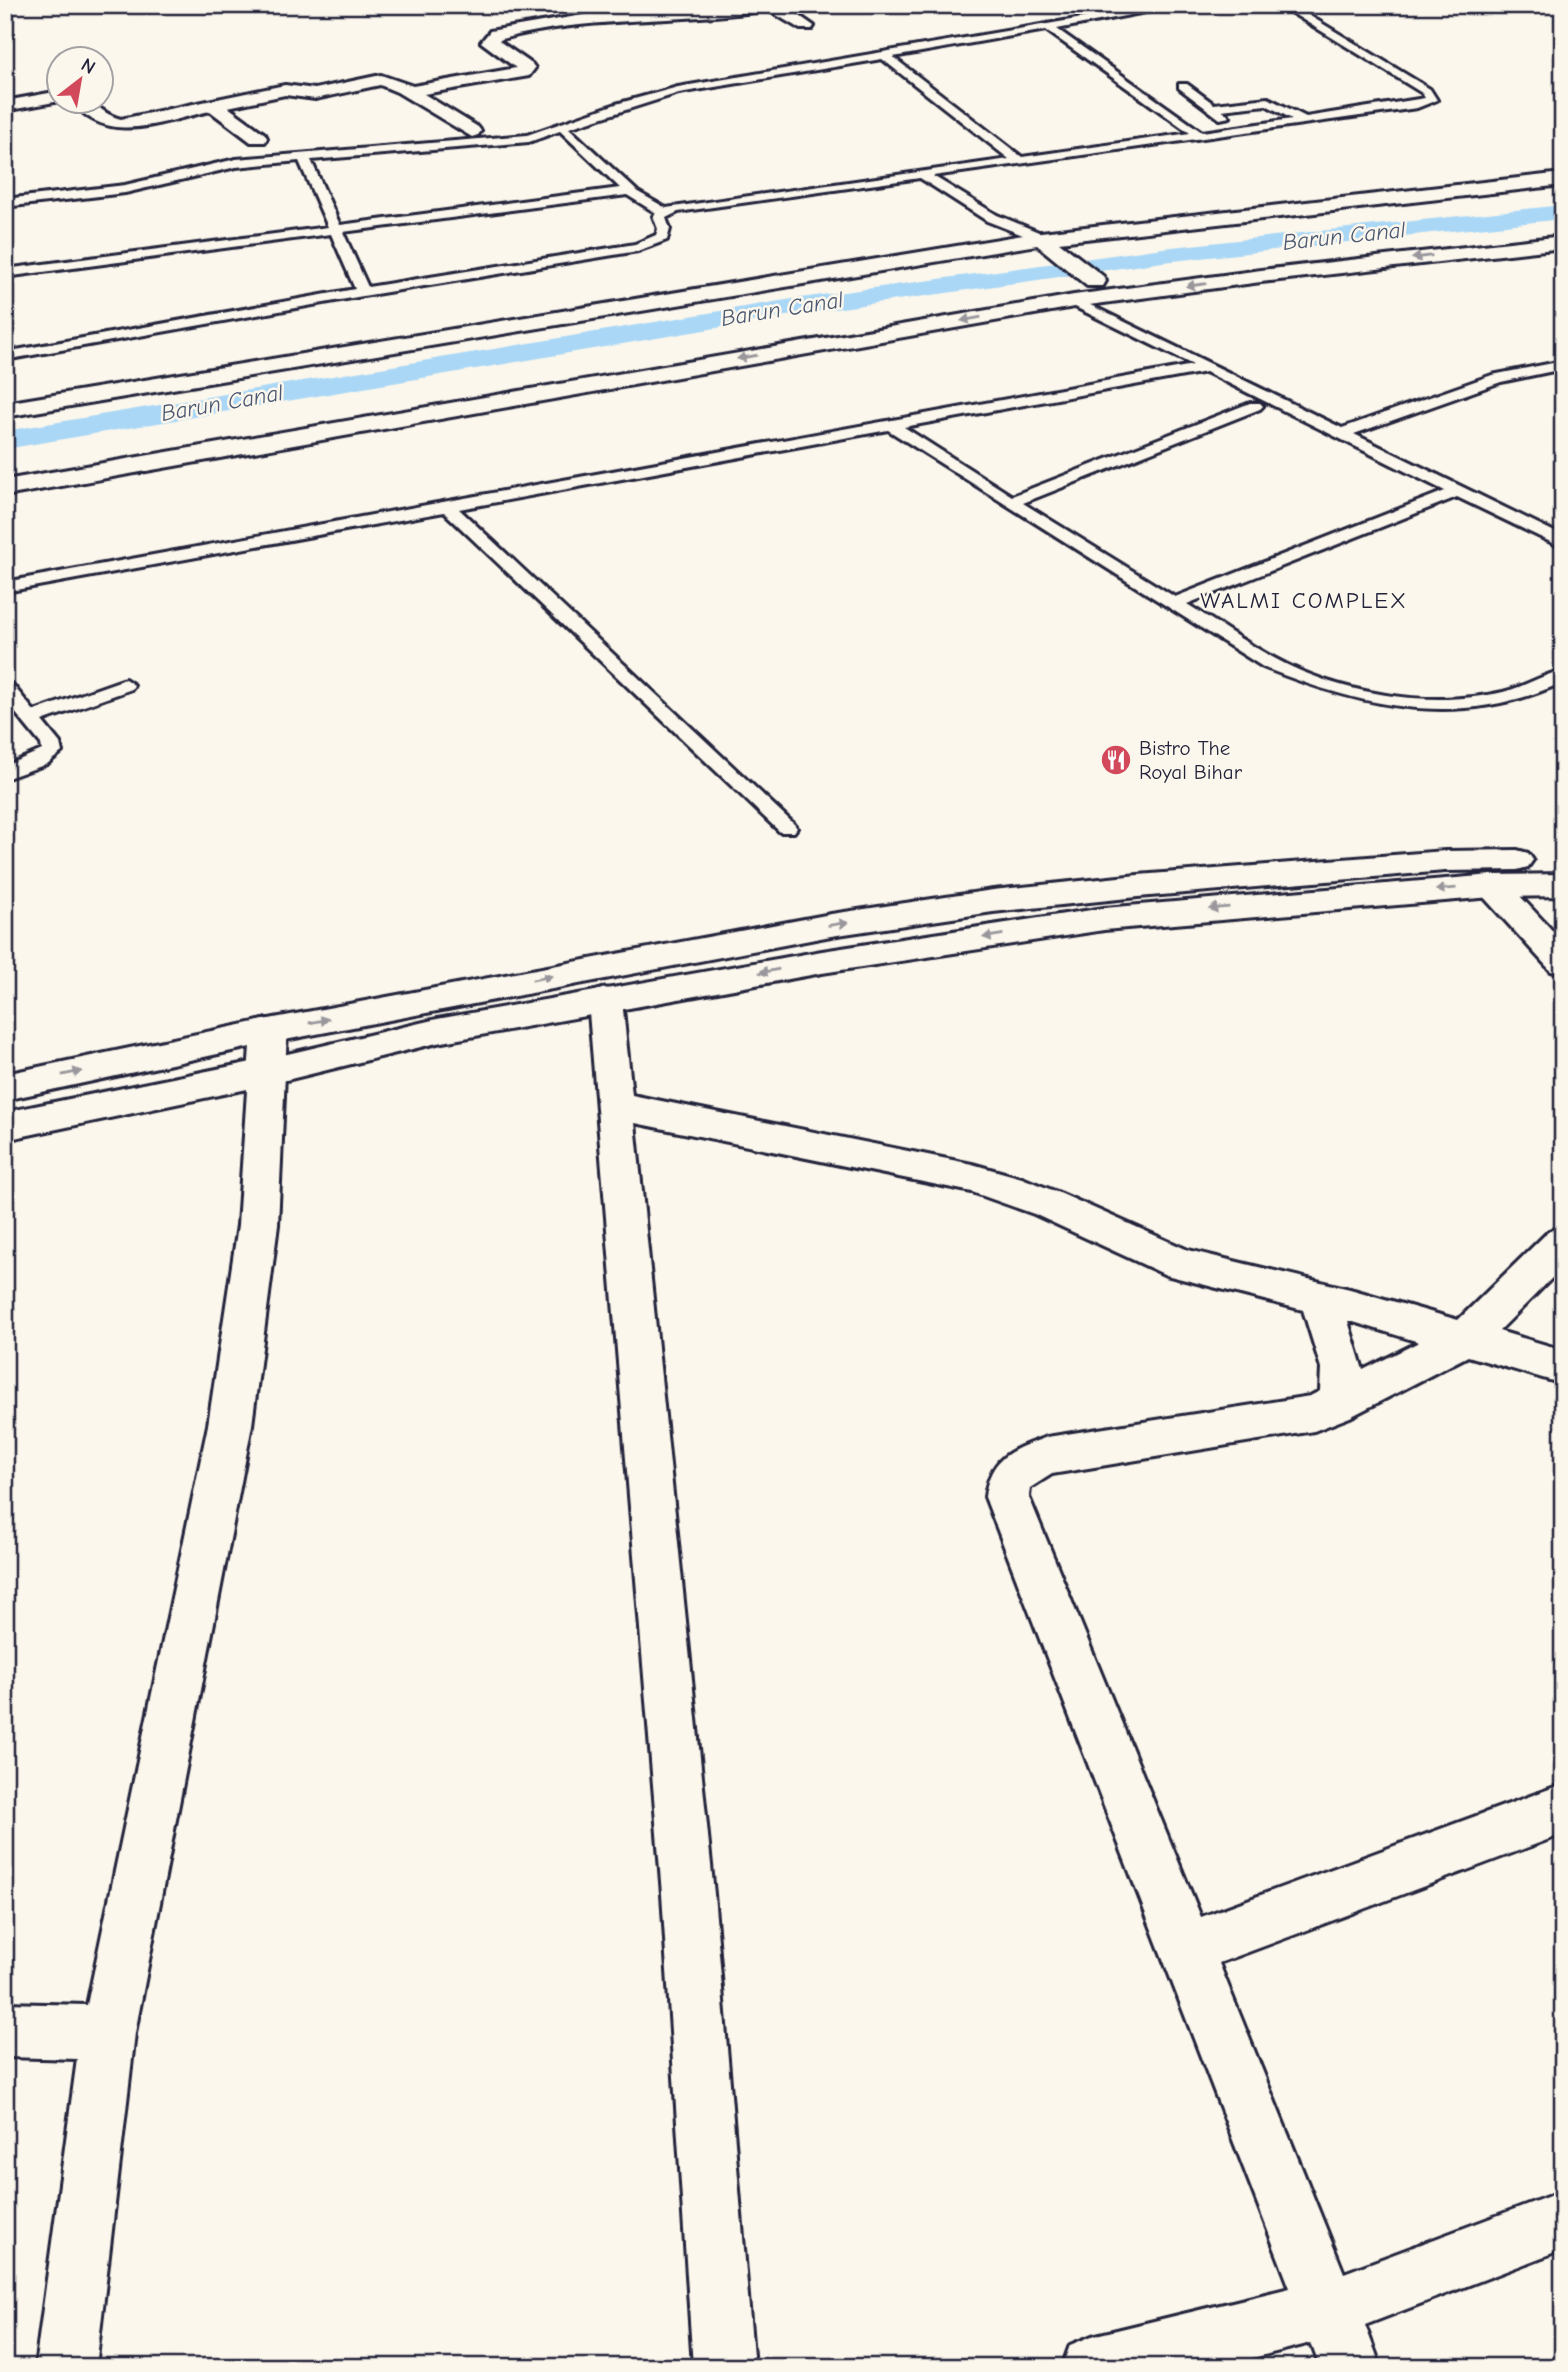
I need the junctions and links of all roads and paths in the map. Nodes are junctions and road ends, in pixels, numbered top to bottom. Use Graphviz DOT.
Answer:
graph roads {
  1 [pos="769,5"];
  2 [pos="1177,5"];
  3 [pos="1284,5"];
  4 [pos="806,26"];
  5 [pos="1048,27"];
  6 [pos="884,54"];
  7 [pos="1183,86"];
  8 [pos="405,90"];
  9 [pos="46,99"];
  10 [pos="213,105"];
  11 [pos="5,106"];
  12 [pos="1212,108"];
  13 [pos="100,116"];
  14 [pos="1304,121"];
  15 [pos="563,128"];
  16 [pos="1242,130"];
  17 [pos="472,131"];
  18 [pos="1201,136"];
  19 [pos="258,138"];
  20 [pos="303,156"];
  21 [pos="1020,161"];
  22 [pos="921,174"];
  23 [pos="1563,179"];
  24 [pos="629,191"];
  25 [pos="5,203"];
  26 [pos="664,212"];
  27 [pos="1563,225"];
  28 [pos="335,230"];
  29 [pos="1047,242"];
  30 [pos="1563,242"];
  31 [pos="5,273"];
  32 [pos="1089,276"];
  33 [pos="363,292"];
  34 [pos="1074,301"];
  35 [pos="5,356"];
  36 [pos="1563,365"];
  37 [pos="1208,367"];
  38 [pos="1255,406"];
  39 [pos="5,410"];
  40 [pos="891,425"];
  41 [pos="1342,433"];
  42 [pos="5,468"];
  43 [pos="5,488"];
  44 [pos="1458,491"];
  45 [pos="1010,502"];
  46 [pos="447,506"];
  47 [pos="1563,543"];
  48 [pos="5,587"];
  49 [pos="1173,604"];
  50 [pos="1563,674"];
  51 [pos="125,685"];
  52 [pos="5,688"];
  53 [pos="30,719"];
  54 [pos="5,773"];
  55 [pos="787,828"];
  56 [pos="1563,860"];
  57 [pos="1563,885"];
  58 [pos="1492,886"];
  59 [pos="1563,963"];
  60 [pos="605,1000"];
  61 [pos="267,1051"];
  62 [pos="5,1087"];
  63 [pos="614,1105"];
  64 [pos="5,1126"];
  65 [pos="1563,1242"];
  66 [pos="1320,1298"];
  67 [pos="1467,1337"];
  68 [pos="1563,1367"];
  69 [pos="1335,1404"];
  70 [pos="1563,1809"];
  71 [pos="1187,1949"];
  72 [pos="5,2029"];
  73 [pos="108,2033"];
  74 [pos="1563,2220"];
  75 [pos="1329,2309"];
  76 [pos="1123,2363"];
  77 [pos="65,2367"];
  78 [pos="723,2367"];
  79 [pos="1352,2367"];
  1 -- 4 [label="main road"];
  1 -- 8 [label="main road"];
  2 -- 5 [label="lane"];
  3 -- 14 [label="lane"];
  5 -- 6 [label="lane"];
  5 -- 18 [label="lane"];
  6 -- 15 [label="lane"];
  6 -- 21 [label="lane"];
  7 -- 12 [label="lane"];
  8 -- 10 [label="main road"];
  8 -- 17 [label="main road"];
  9 -- 11 [label="main road"];
  10 -- 13 [label="main road"];
  10 -- 19 [label="main road"];
  12 -- 14 [label="lane"];
  12 -- 16 [label="lane"];
  14 -- 16 [label="lane"];
  15 -- 20 [label="lane"];
  15 -- 24 [label="lane"];
  16 -- 18 [label="lane"];
  18 -- 21 [label="lane"];
  20 -- 25 [label="lane"];
  20 -- 28 [label="lane"];
  21 -- 22 [label="lane"];
  22 -- 26 [label="lane"];
  22 -- 29 [label="lane"];
  23 -- 29 [label="main road"];
  24 -- 26 [label="lane"];
  24 -- 28 [label="lane"];
  26 -- 33 [label="lane"];
  27 -- 32 [label="main road"];
  28 -- 31 [label="lane"];
  28 -- 33 [label="lane"];
  29 -- 32 [label="main road"];
  29 -- 39 [label="main road"];
  30 -- 34 [label="main road, one-way"];
  32 -- 42 [label="main road"];
  33 -- 35 [label="lane"];
  34 -- 37 [label="lane"];
  34 -- 43 [label="main road, one-way"];
  36 -- 41 [label="lane"];
  37 -- 40 [label="lane"];
  37 -- 41 [label="lane"];
  38 -- 45 [label="lane"];
  40 -- 45 [label="lane"];
  40 -- 46 [label="lane"];
  41 -- 44 [label="lane"];
  44 -- 47 [label="lane"];
  44 -- 49 [label="lane"];
  45 -- 49 [label="lane"];
  46 -- 48 [label="lane"];
  46 -- 55 [label="lane"];
  49 -- 50 [label="lane"];
  51 -- 53 [label="lane"];
  52 -- 53 [label="lane"];
  53 -- 54 [label="lane"];
  61 -- 56 [label="main road, one-way"];
  57 -- 58 [label="main road"];
  58 -- 59 [label="main road"];
  58 -- 60 [label="main road, one-way"];
  60 -- 61 [label="main road"];
  60 -- 63 [label="main road"];
  62 -- 61 [label="main road, one-way"];
  61 -- 64 [label="main road"];
  61 -- 73 [label="main road"];
  63 -- 66 [label="main road"];
  63 -- 78 [label="main road"];
  65 -- 67 [label="main road"];
  66 -- 67 [label="main road"];
  66 -- 69 [label="main road"];
  67 -- 68 [label="main road"];
  67 -- 69 [label="main road"];
  69 -- 71 [label="main road"];
  70 -- 71 [label="main road"];
  71 -- 75 [label="main road"];
  72 -- 73 [label="main road"];
  73 -- 77 [label="main road"];
  74 -- 75 [label="main road"];
  75 -- 76 [label="main road"];
  75 -- 79 [label="main road"];
}
